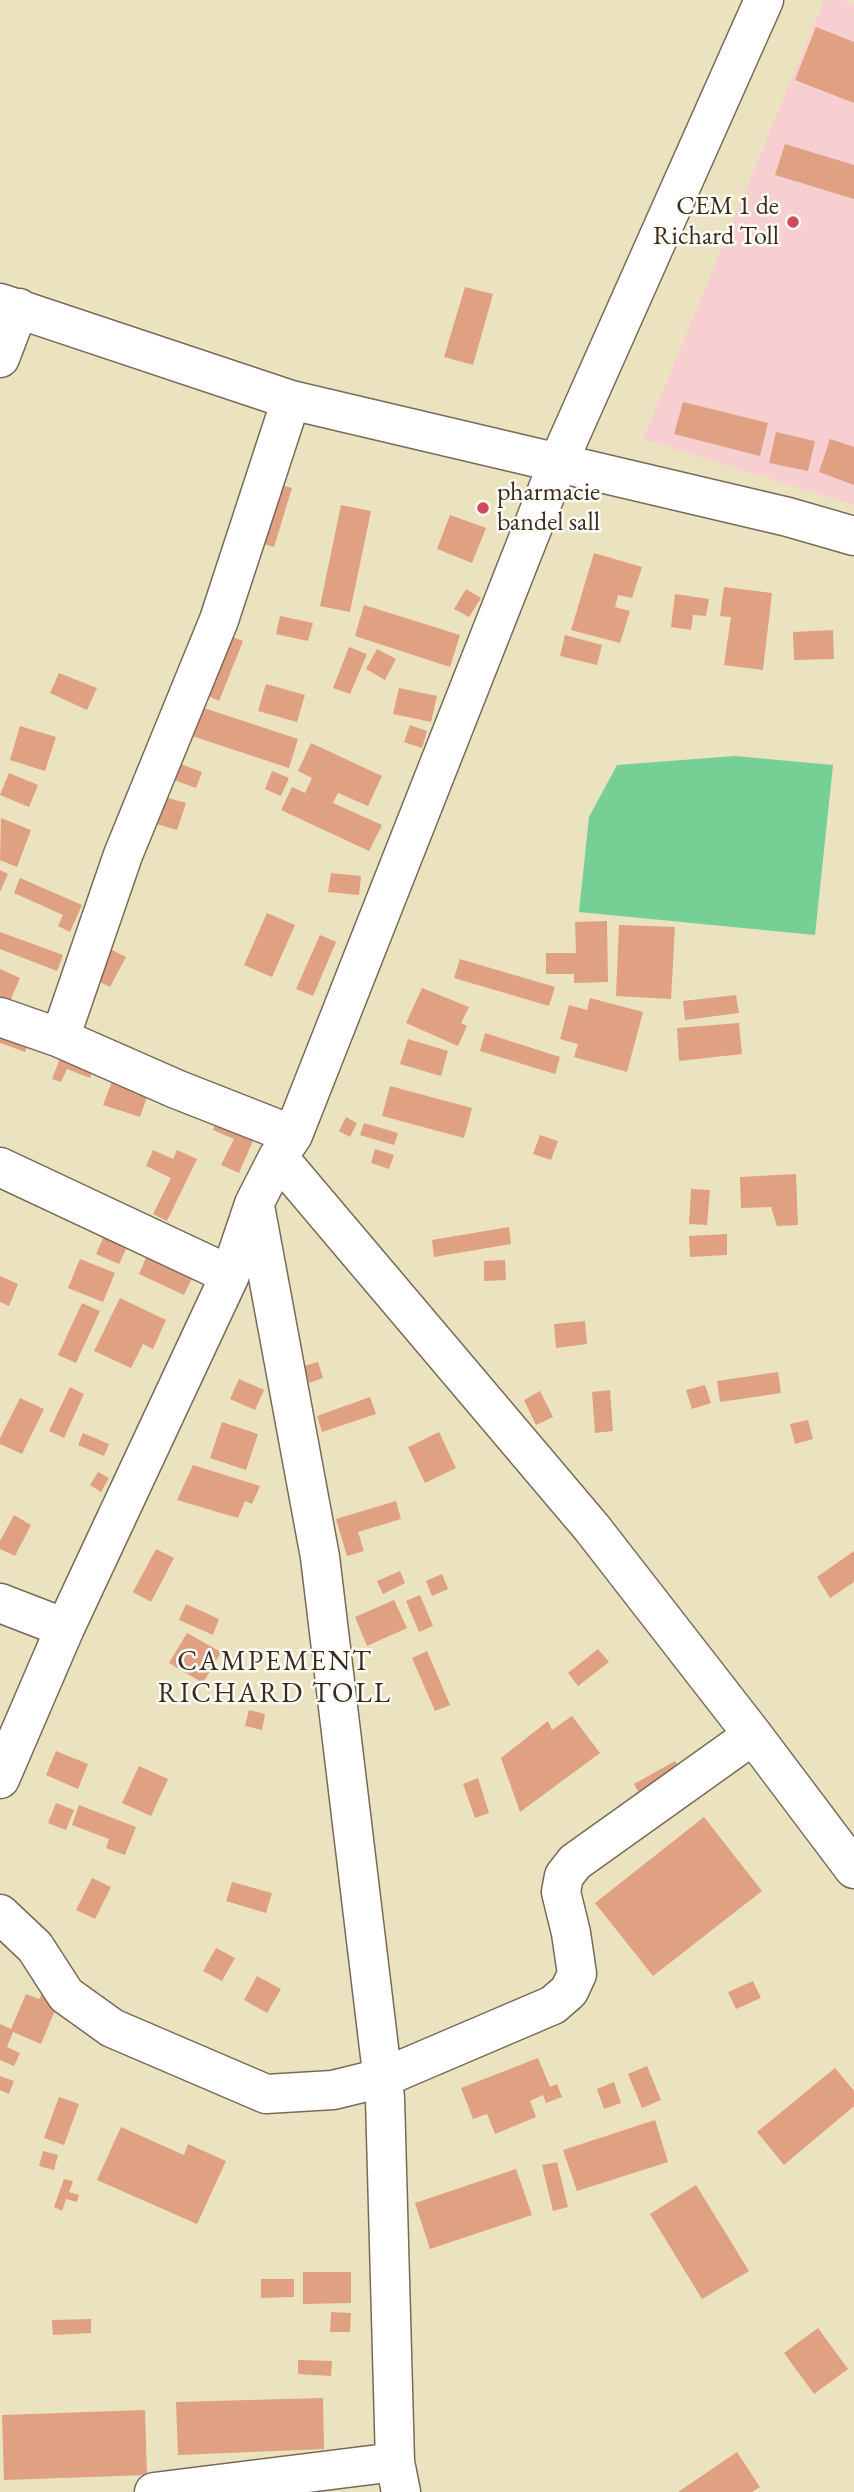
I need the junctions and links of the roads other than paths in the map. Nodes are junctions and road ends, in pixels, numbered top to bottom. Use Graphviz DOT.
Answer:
graph roads {
  1 [pos="764,0"];
  2 [pos="10,305"];
  3 [pos="0,358"];
  4 [pos="290,400"];
  5 [pos="558,463"];
  6 [pos="854,536"];
  7 [pos="0,1017"];
  8 [pos="60,1038"];
  9 [pos="286,1146"];
  10 [pos="0,1167"];
  11 [pos="254,1204"];
  12 [pos="230,1275"];
  13 [pos="0,1602"];
  14 [pos="65,1628"];
  15 [pos="754,1735"];
  16 [pos="0,1779"];
  17 [pos="854,1869"];
  18 [pos="0,1914"];
  19 [pos="382,2078"];
  20 [pos="398,2477"];
  21 [pos="154,2492"];
  1 -- 5 [label="street"];
  2 -- 3 [label="street"];
  2 -- 4 [label="street"];
  4 -- 5 [label="street"];
  4 -- 8 [label="street"];
  5 -- 6 [label="street"];
  5 -- 9 [label="street"];
  7 -- 8 [label="street"];
  8 -- 9 [label="street"];
  9 -- 11 [label="street"];
  9 -- 15 [label="street"];
  10 -- 12 [label="street"];
  11 -- 12 [label="street"];
  11 -- 19 [label="street"];
  12 -- 14 [label="street"];
  13 -- 14 [label="street"];
  14 -- 16 [label="street"];
  15 -- 17 [label="street"];
  15 -- 19 [label="street"];
  18 -- 19 [label="street"];
  19 -- 20 [label="street"];
  20 -- 21 [label="street"];
}
